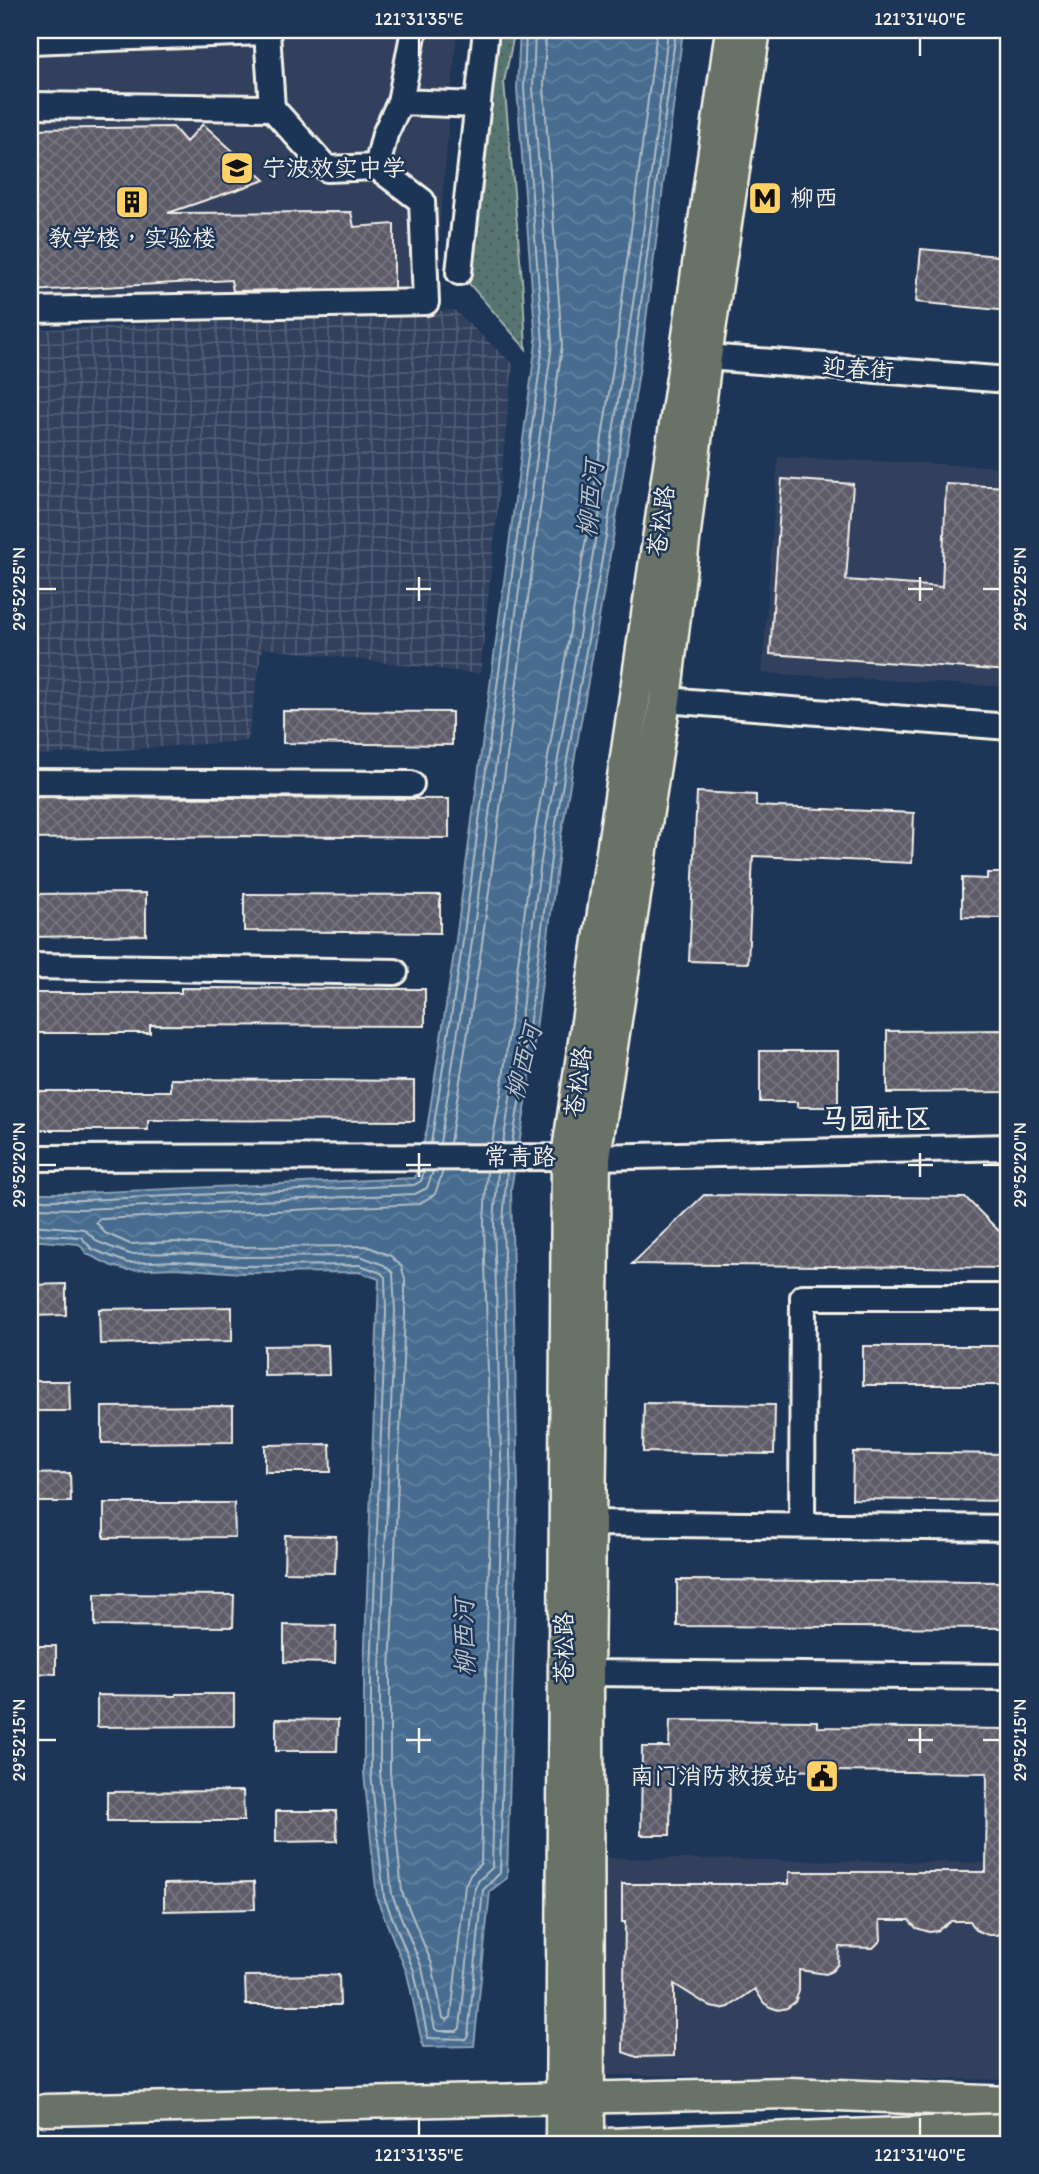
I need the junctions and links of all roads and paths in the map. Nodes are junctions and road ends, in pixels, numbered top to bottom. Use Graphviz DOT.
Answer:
graph roads {
  1 [pos="486,30"];
  2 [pos="731,30"];
  3 [pos="755,30"];
  4 [pos="268,31"];
  5 [pos="416,32"];
  6 [pos="34,37"];
  7 [pos="400,102"];
  8 [pos="30,105"];
  9 [pos="478,106"];
  10 [pos="272,108"];
  11 [pos="377,167"];
  12 [pos="459,272"];
  13 [pos="30,310"];
  14 [pos="706,358"];
  15 [pos="1009,380"];
  16 [pos="665,700"];
  17 [pos="1009,727"];
  18 [pos="30,782"];
  19 [pos="411,784"];
  20 [pos="30,966"];
  21 [pos="395,972"];
  22 [pos="1009,1147"];
  23 [pos="572,1157"];
  24 [pos="30,1158"];
  25 [pos="1009,1297"];
  26 [pos="590,1522"];
  27 [pos="802,1525"];
  28 [pos="1009,1528"];
  29 [pos="588,1673"];
  30 [pos="1009,1677"];
  31 [pos="590,2099"];
  32 [pos="1009,2102"];
  33 [pos="45,2110"];
  34 [pos="1009,2129"];
  35 [pos="561,2144"];
  36 [pos="589,2144"];
  37 [pos="608,2144"];
  1 -- 9 [label="street"];
  2 -- 23 [label="main road, 苍松路"];
  3 -- 14 [label="main road, 苍松路"];
  4 -- 6 [label="street"];
  4 -- 10 [label="street"];
  5 -- 7 [label="street"];
  7 -- 9 [label="street"];
  7 -- 11 [label="street"];
  8 -- 10 [label="street"];
  9 -- 12 [label="street"];
  10 -- 11 [label="street"];
  11 -- 13 [label="street"];
  14 -- 15 [label="street, 迎春街"];
  14 -- 16 [label="main road, 苍松路"];
  16 -- 17 [label="street"];
  16 -- 23 [label="main road, 苍松路"];
  18 -- 19 [label="street"];
  20 -- 21 [label="street"];
  22 -- 23 [label="street, 常青路"];
  23 -- 24 [label="street, 常青路"];
  23 -- 26 [label="main road, 苍松路"];
  23 -- 35 [label="main road, 苍松路"];
  25 -- 27 [label="street"];
  26 -- 27 [label="street"];
  26 -- 29 [label="main road, 苍松路"];
  27 -- 28 [label="street"];
  29 -- 30 [label="street"];
  29 -- 31 [label="main road, 苍松路"];
  31 -- 32 [label="main road"];
  31 -- 33 [label="main road"];
  31 -- 36 [label="main road, 苍松路"];
  34 -- 37 [label="main road, bridge"];
}
